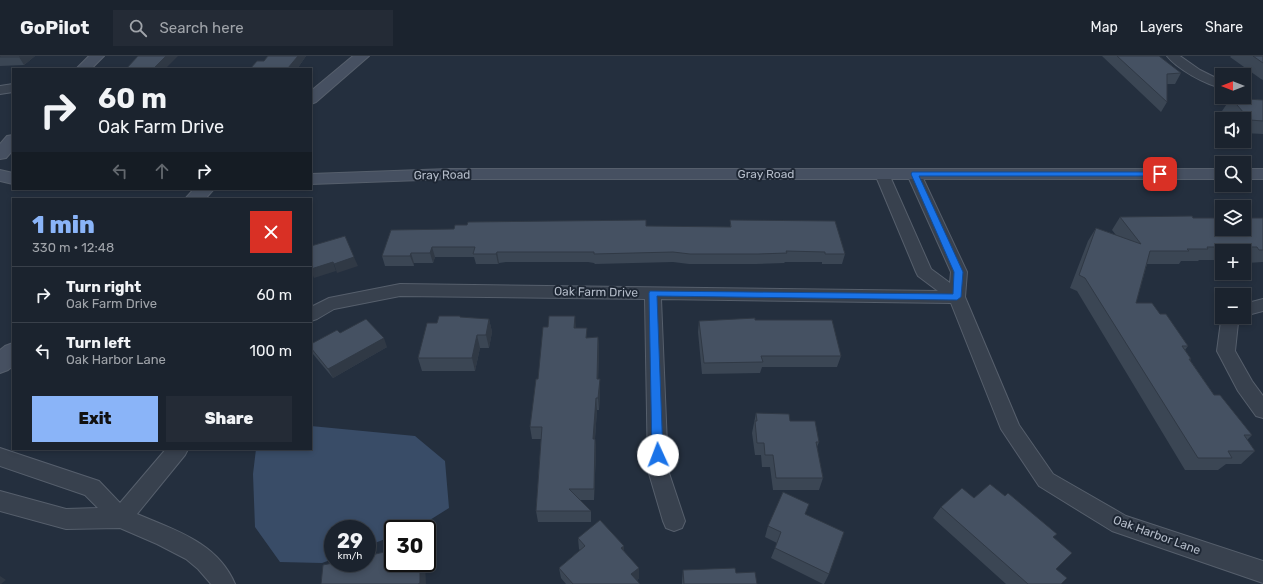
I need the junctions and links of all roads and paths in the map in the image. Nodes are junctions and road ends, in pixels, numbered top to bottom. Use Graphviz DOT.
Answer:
graph roads {
  1 [pos="97,56"];
  2 [pos="362,56"];
  3 [pos="1173,56"];
  4 [pos="84,68"];
  5 [pos="1215,82"];
  6 [pos="12,88"];
  7 [pos="0,90"];
  8 [pos="312,98"];
  9 [pos="12,141"];
  10 [pos="0,154"];
  11 [pos="882,174"];
  12 [pos="914,174"];
  13 [pos="1215,174"];
  14 [pos="1251,174"];
  15 [pos="1263,174"];
  16 [pos="0,175"];
  17 [pos="312,178"];
  18 [pos="12,179"];
  19 [pos="204,190"];
  20 [pos="195,198"];
  21 [pos="653,293"];
  22 [pos="957,297"];
  23 [pos="1263,305"];
  24 [pos="1251,308"];
  25 [pos="312,314"];
  26 [pos="1230,324"];
  27 [pos="12,353"];
  28 [pos="0,364"];
  29 [pos="1263,410"];
  30 [pos="177,450"];
  31 [pos="0,457"];
  32 [pos="0,501"];
  33 [pos="121,518"];
  34 [pos="674,521"];
  35 [pos="1263,572"];
  36 [pos="224,584"];
  1 -- 4 [label="street"];
  2 -- 8 [label="street"];
  3 -- 5 [label="street"];
  6 -- 7 [label="street"];
  9 -- 10 [label="street"];
  11 -- 12 [label="street, Gray Road"];
  11 -- 17 [label="street, Gray Road"];
  11 -- 22 [label="street"];
  12 -- 13 [label="street, Gray Road"];
  12 -- 22 [label="street, Oak Harbor Lane"];
  14 -- 15 [label="street"];
  16 -- 18 [label="street"];
  19 -- 20 [label="street"];
  21 -- 22 [label="street, Oak Farm Drive"];
  21 -- 25 [label="street, Oak Farm Drive"];
  21 -- 34 [label="street"];
  22 -- 35 [label="street, Oak Harbor Lane"];
  23 -- 24 [label="street"];
  26 -- 29 [label="street"];
  27 -- 28 [label="street"];
  30 -- 33 [label="street"];
  31 -- 33 [label="street"];
  32 -- 33 [label="street"];
  33 -- 36 [label="street"];
}
